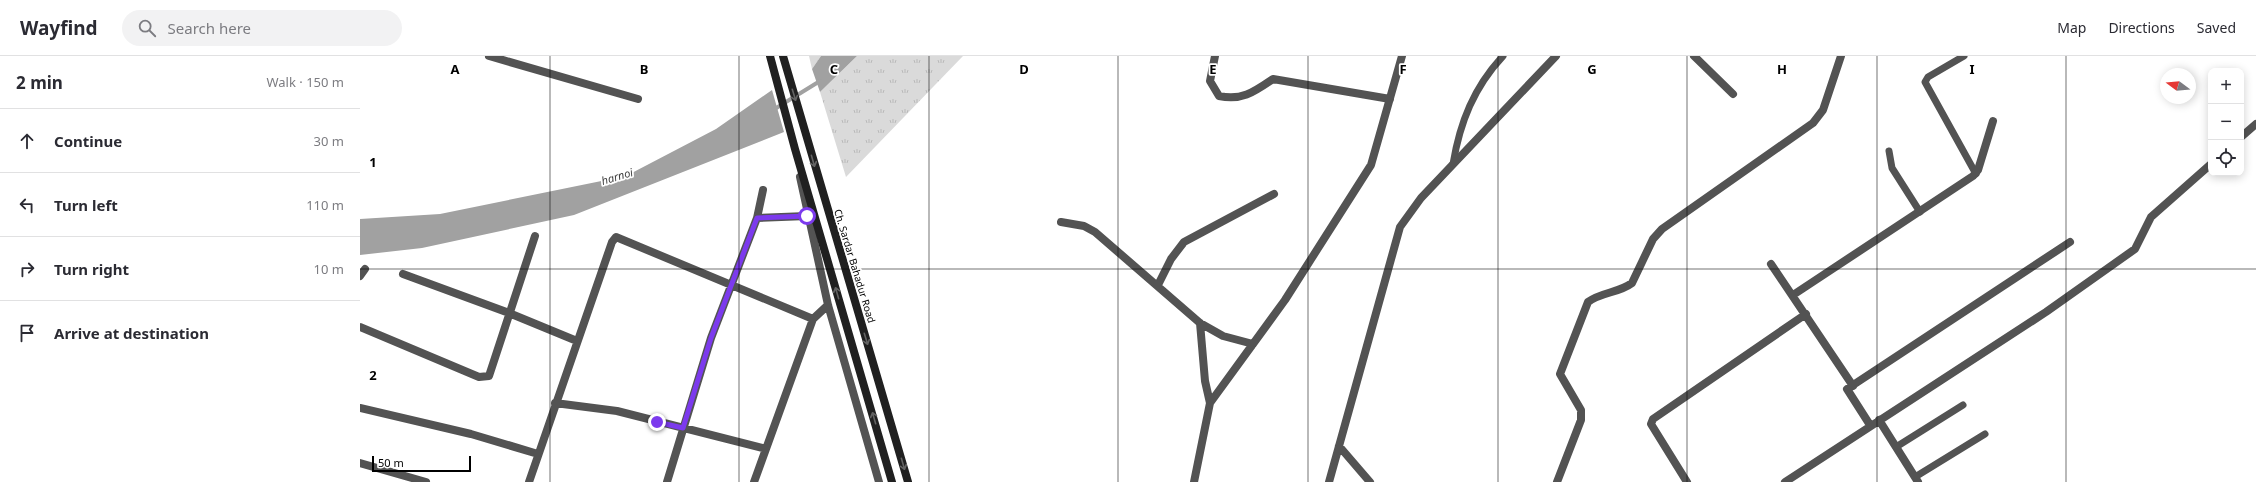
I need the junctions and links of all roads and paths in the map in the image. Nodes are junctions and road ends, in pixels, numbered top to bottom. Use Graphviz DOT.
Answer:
graph roads {
  1 [pos="489,56"];
  2 [pos="770,56"];
  3 [pos="783,56"];
  4 [pos="1215,56"];
  5 [pos="1402,56"];
  6 [pos="1504,56"];
  7 [pos="1556,56"];
  8 [pos="1694,56"];
  9 [pos="1840,56"];
  10 [pos="1964,56"];
  11 [pos="1733,94"];
  12 [pos="638,99"];
  13 [pos="1390,99"];
  14 [pos="1993,121"];
  15 [pos="2256,124"];
  16 [pos="2244,135"];
  17 [pos="795,149"];
  18 [pos="1889,151"];
  19 [pos="1453,164"];
  20 [pos="2208,167"];
  21 [pos="1976,174"];
  22 [pos="763,190"];
  23 [pos="1274,194"];
  24 [pos="1920,212"];
  25 [pos="807,216"];
  26 [pos="757,218"];
  27 [pos="1061,222"];
  28 [pos="535,236"];
  29 [pos="2070,242"];
  30 [pos="1770,264"];
  31 [pos="365,268"];
  32 [pos="403,274"];
  33 [pos="360,276"];
  34 [pos="732,284"];
  35 [pos="1158,286"];
  36 [pos="1793,295"];
  37 [pos="828,305"];
  38 [pos="508,313"];
  39 [pos="1806,314"];
  40 [pos="813,319"];
  41 [pos="1200,323"];
  42 [pos="360,327"];
  43 [pos="577,341"];
  44 [pos="1253,344"];
  45 [pos="1853,386"];
  46 [pos="555,403"];
  47 [pos="1210,403"];
  48 [pos="1963,405"];
  49 [pos="360,408"];
  50 [pos="1879,420"];
  51 [pos="1870,426"];
  52 [pos="683,428"];
  53 [pos="1985,434"];
  54 [pos="1339,446"];
  55 [pos="1896,447"];
  56 [pos="766,449"];
  57 [pos="538,454"];
  58 [pos="360,463"];
  59 [pos="1917,480"];
  60 [pos="426,482"];
  61 [pos="529,482"];
  62 [pos="667,482"];
  63 [pos="754,482"];
  64 [pos="879,482"];
  65 [pos="892,482"];
  66 [pos="908,482"];
  67 [pos="1194,482"];
  68 [pos="1329,482"];
  69 [pos="1370,482"];
  70 [pos="1557,482"];
  71 [pos="1688,482"];
  72 [pos="1785,482"];
  1 -- 12 [label="street"];
  2 -- 17 [label="main road"];
  3 -- 66 [label="main road, Ch. Sardar Bahadur Road, one-way"];
  4 -- 13 [label="street"];
  5 -- 13 [label="street"];
  6 -- 19 [label="lane"];
  7 -- 19 [label="street"];
  8 -- 11 [label="street"];
  9 -- 70 [label="street"];
  10 -- 21 [label="lane"];
  13 -- 44 [label="street"];
  14 -- 21 [label="street"];
  15 -- 16 [label="street"];
  17 -- 25 [label="street"];
  65 -- 17 [label="main road, one-way"];
  18 -- 24 [label="lane"];
  19 -- 54 [label="street"];
  20 -- 50 [label="street"];
  21 -- 24 [label="street"];
  22 -- 26 [label="street"];
  23 -- 35 [label="street"];
  24 -- 36 [label="street"];
  25 -- 26 [label="street"];
  25 -- 37 [label="street"];
  26 -- 34 [label="street"];
  27 -- 35 [label="street"];
  28 -- 38 [label="street"];
  29 -- 45 [label="street"];
  30 -- 36 [label="street"];
  31 -- 33 [label="street"];
  32 -- 38 [label="street"];
  34 -- 40 [label="street"];
  34 -- 43 [label="street"];
  34 -- 52 [label="street"];
  35 -- 41 [label="street"];
  36 -- 39 [label="street"];
  37 -- 40 [label="street"];
  37 -- 64 [label="street"];
  38 -- 42 [label="street"];
  38 -- 43 [label="street"];
  39 -- 45 [label="street"];
  39 -- 71 [label="street"];
  40 -- 56 [label="street"];
  41 -- 44 [label="street"];
  41 -- 47 [label="street"];
  43 -- 46 [label="street"];
  44 -- 47 [label="street"];
  45 -- 51 [label="street"];
  46 -- 52 [label="street"];
  46 -- 57 [label="street"];
  47 -- 67 [label="street"];
  48 -- 55 [label="lane"];
  49 -- 57 [label="street"];
  50 -- 51 [label="street"];
  50 -- 55 [label="street"];
  51 -- 72 [label="street"];
  52 -- 56 [label="street"];
  52 -- 62 [label="street"];
  53 -- 59 [label="lane"];
  54 -- 68 [label="street"];
  54 -- 69 [label="street"];
  55 -- 59 [label="street"];
  56 -- 63 [label="street"];
  57 -- 61 [label="street"];
  58 -- 60 [label="street"];
}
